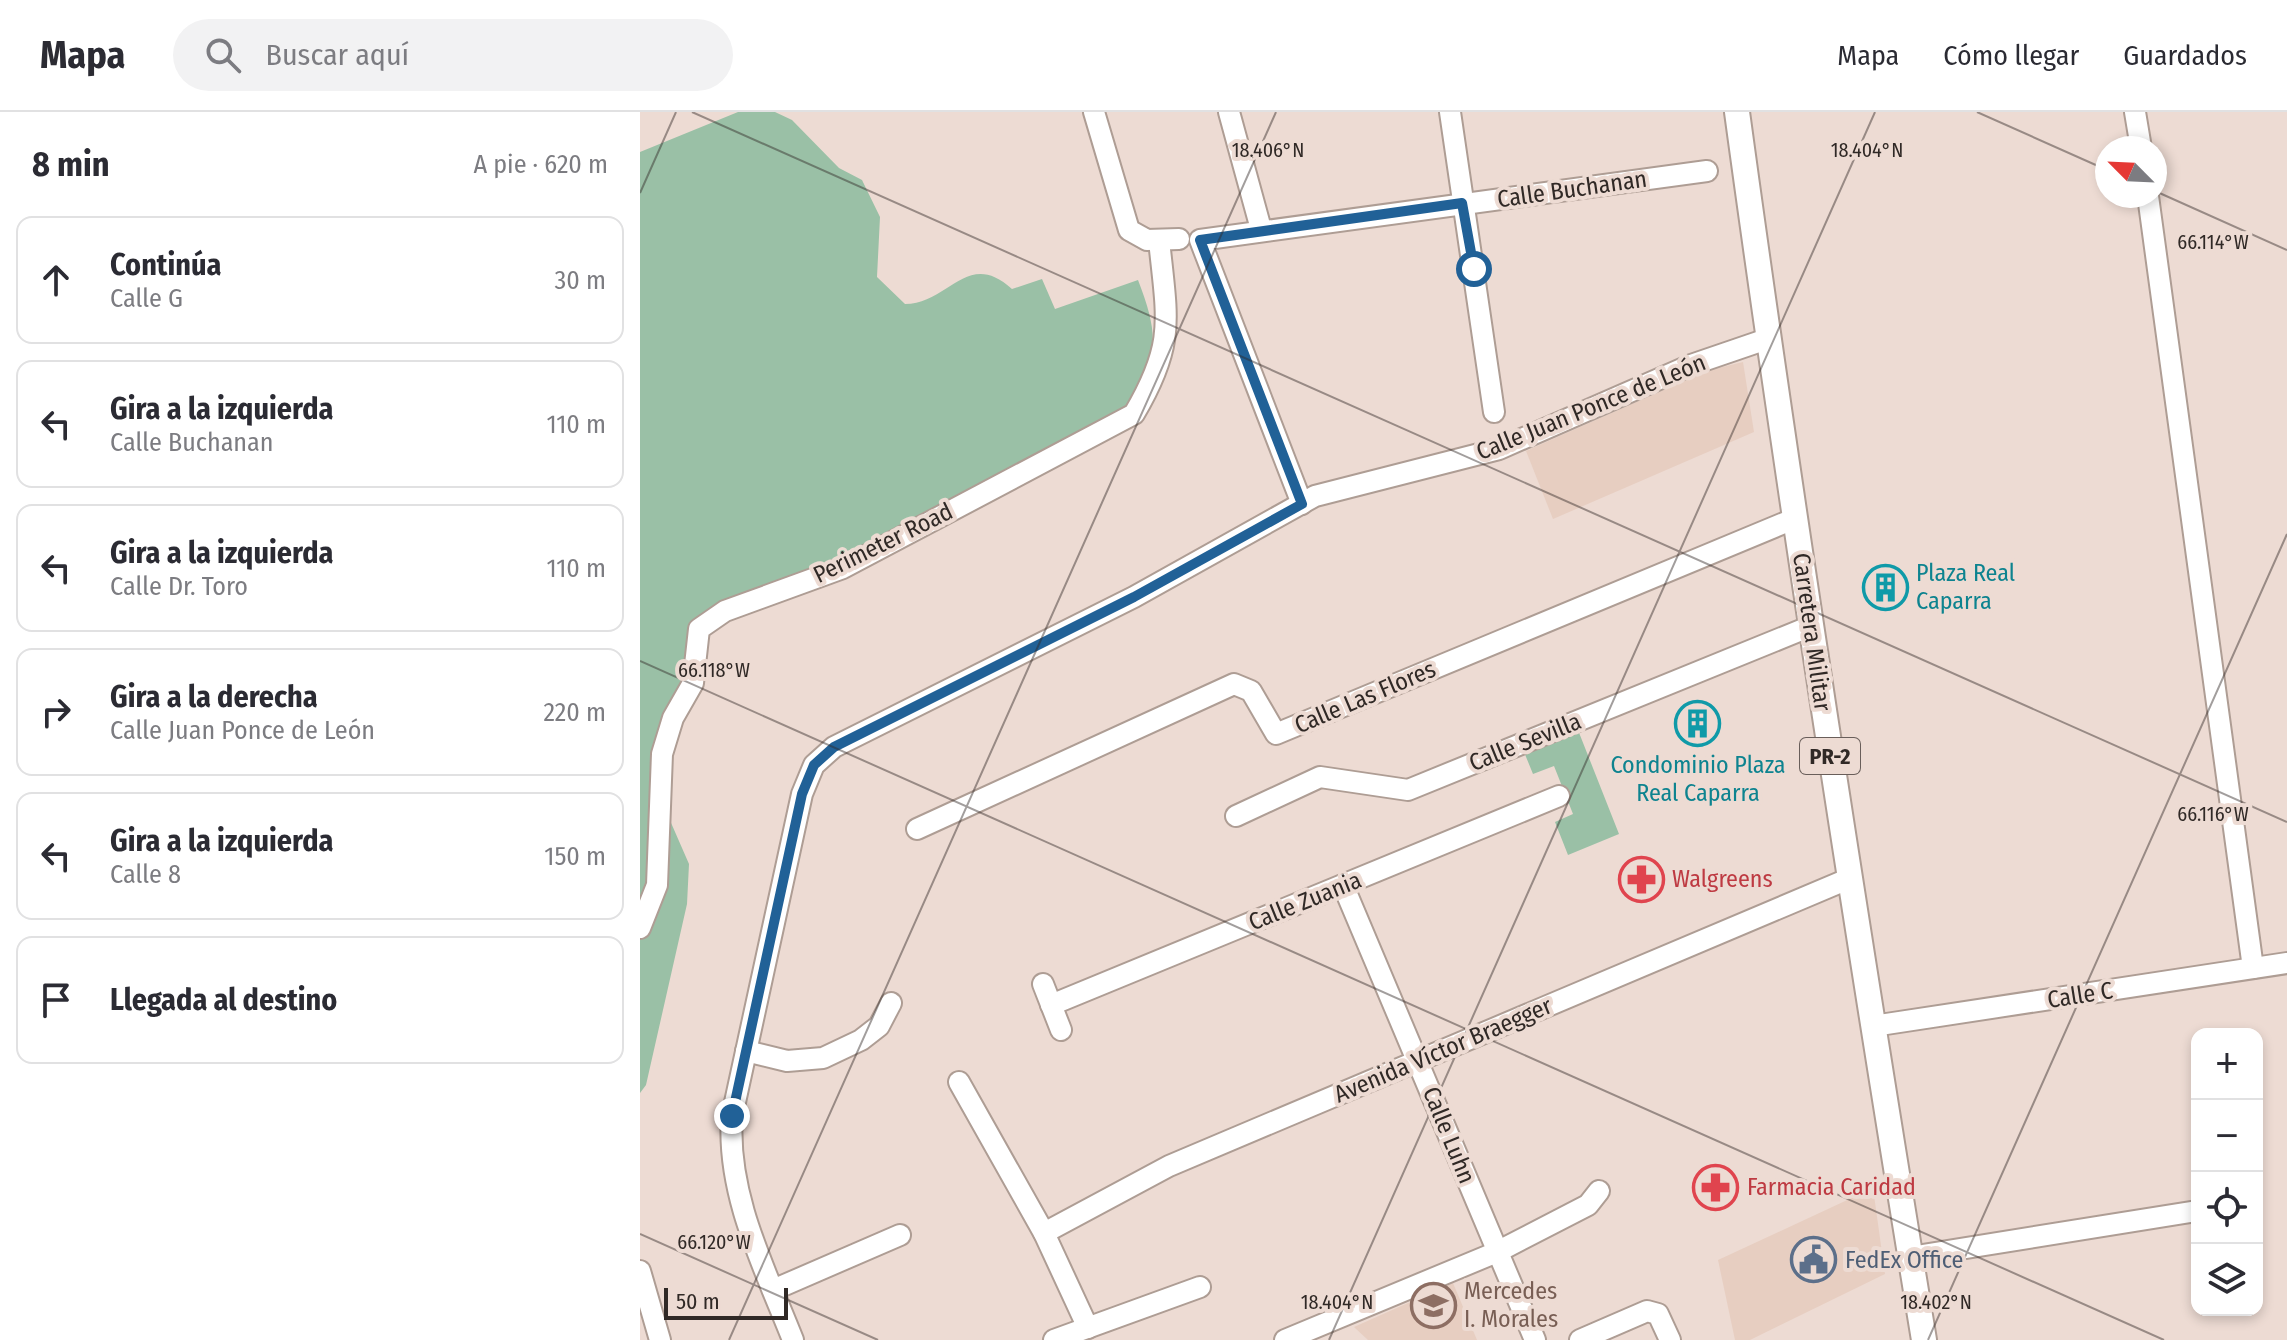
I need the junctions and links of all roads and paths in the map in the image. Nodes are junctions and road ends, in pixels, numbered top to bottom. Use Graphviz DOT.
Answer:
graph roads {
  1 [pos="1094,112"];
  2 [pos="1229,112"];
  3 [pos="1450,112"];
  4 [pos="1737,112"];
  5 [pos="2135,112"];
  6 [pos="2139,136"];
  7 [pos="1707,171"];
  8 [pos="1462,203"];
  9 [pos="2150,208"];
  10 [pos="1261,229"];
  11 [pos="1767,339"];
  12 [pos="1494,412"];
  13 [pos="1302,504"];
  14 [pos="1796,518"];
  15 [pos="1811,626"];
  16 [pos="1559,796"];
  17 [pos="1236,816"];
  18 [pos="917,829"];
  19 [pos="1848,879"];
  20 [pos="1343,885"];
  21 [pos="640,928"];
  22 [pos="2287,963"];
  23 [pos="2253,968"];
  24 [pos="1043,984"];
  25 [pos="891,1003"];
  26 [pos="1051,1005"];
  27 [pos="1873,1026"];
  28 [pos="1061,1030"];
  29 [pos="746,1051"];
  30 [pos="1418,1060"];
  31 [pos="959,1082"];
  32 [pos="1599,1191"];
  33 [pos="2191,1212"];
  34 [pos="1044,1233"];
  35 [pos="900,1235"];
  36 [pos="1497,1252"];
  37 [pos="1910,1257"];
  38 [pos="640,1271"];
  39 [pos="1200,1287"];
  40 [pos="773,1290"];
  41 [pos="1088,1328"];
  42 [pos="660,1340"];
  43 [pos="793,1340"];
  44 [pos="1054,1340"];
  45 [pos="1285,1340"];
  46 [pos="1535,1340"];
  47 [pos="1580,1340"];
  48 [pos="1670,1340"];
  49 [pos="1924,1340"];
  1 -- 21 [label="street, Perimeter Road"];
  2 -- 10 [label="street"];
  3 -- 8 [label="street"];
  4 -- 11 [label="main road, Carretera Militar / PR-2"];
  5 -- 6 [label="street"];
  7 -- 8 [label="street, Calle Buchanan"];
  8 -- 10 [label="street, Calle Buchanan"];
  8 -- 12 [label="street"];
  9 -- 23 [label="street"];
  10 -- 13 [label="street, Calle Buchanan"];
  11 -- 13 [label="street, Calle Juan Ponce de León"];
  11 -- 14 [label="main road, Carretera Militar / PR-2"];
  13 -- 29 [label="street, Calle Juan Ponce de León"];
  14 -- 15 [label="main road, Carretera Militar / PR-2"];
  14 -- 18 [label="street, Calle Las Flores"];
  15 -- 17 [label="street, Calle Sevilla"];
  15 -- 19 [label="main road, Carretera Militar / PR-2"];
  16 -- 20 [label="street, Calle Zuania"];
  19 -- 27 [label="main road, Carretera Militar / PR-2"];
  19 -- 30 [label="street, Avenida Víctor Braegger"];
  20 -- 26 [label="street, Calle Zuania"];
  20 -- 30 [label="street, Calle Luhn"];
  22 -- 23 [label="street, Calle C"];
  23 -- 27 [label="street, Calle C"];
  24 -- 26 [label="street"];
  25 -- 29 [label="street"];
  26 -- 28 [label="street"];
  27 -- 37 [label="main road, Carretera Militar / PR-2"];
  29 -- 40 [label="street"];
  30 -- 34 [label="street, Avenida Víctor Braegger"];
  30 -- 36 [label="street, Calle Luhn"];
  31 -- 34 [label="street"];
  32 -- 36 [label="street"];
  33 -- 37 [label="street"];
  34 -- 41 [label="street"];
  35 -- 40 [label="street"];
  36 -- 45 [label="street"];
  36 -- 46 [label="street, Calle Luhn"];
  37 -- 49 [label="main road, Carretera Militar / PR-2"];
  38 -- 42 [label="street"];
  39 -- 41 [label="street"];
  40 -- 43 [label="street"];
  41 -- 44 [label="street"];
  47 -- 48 [label="street"];
}
